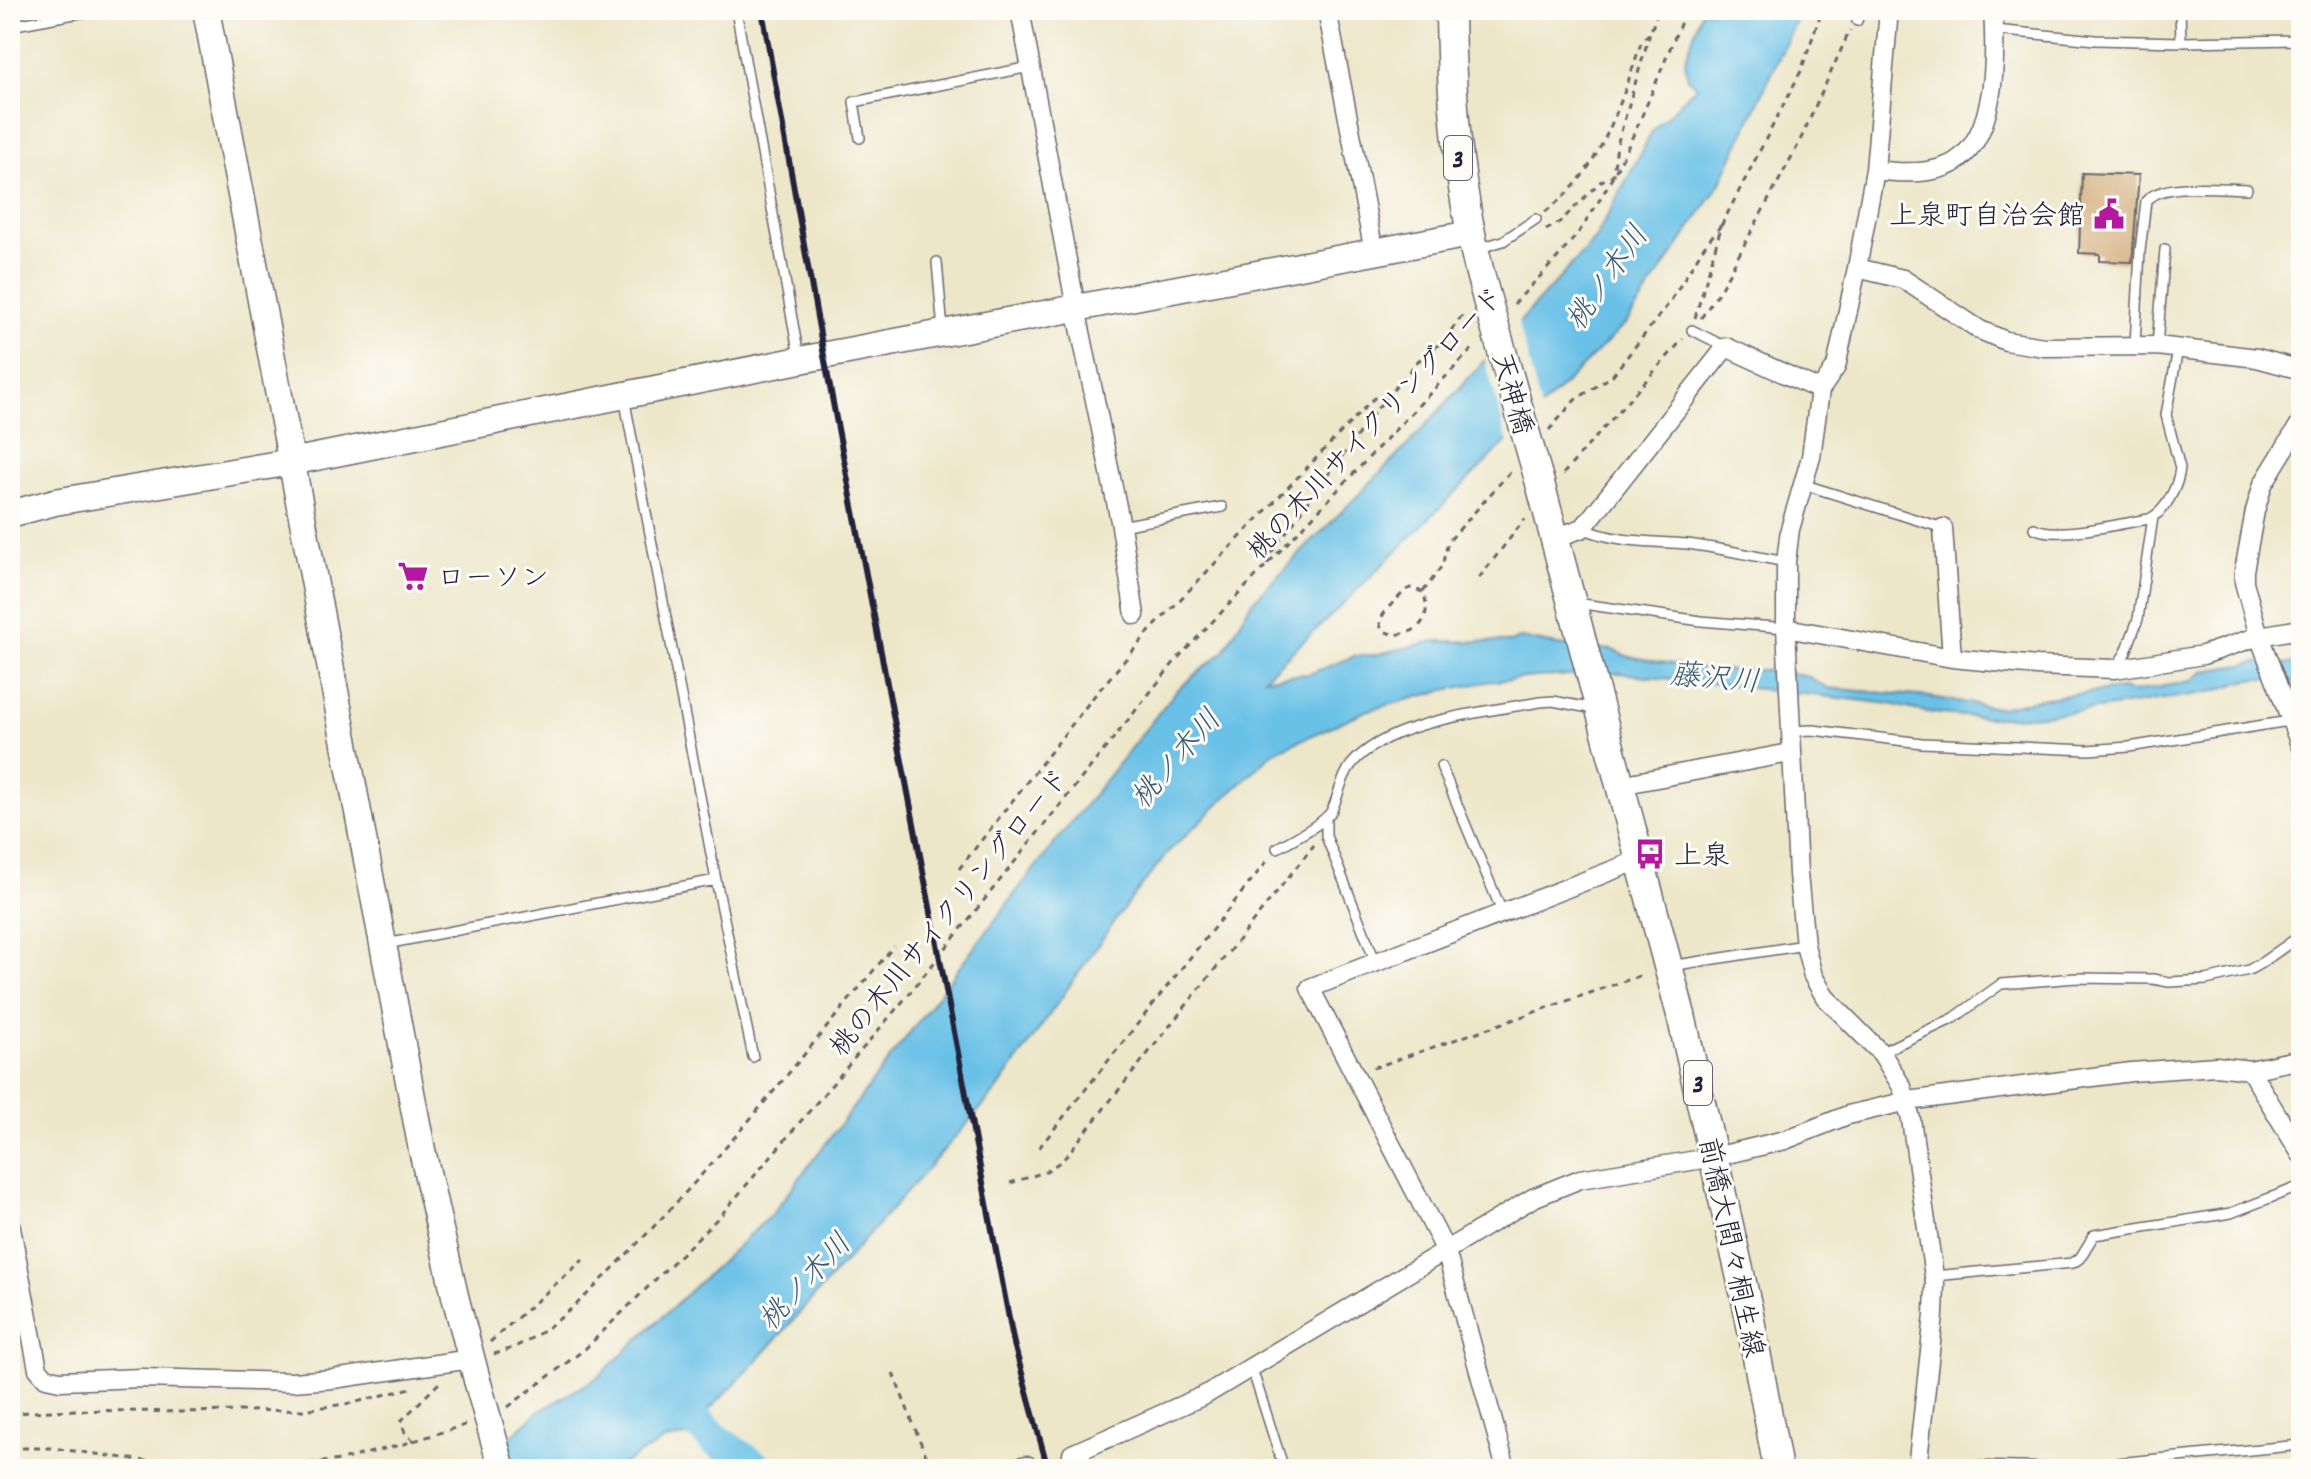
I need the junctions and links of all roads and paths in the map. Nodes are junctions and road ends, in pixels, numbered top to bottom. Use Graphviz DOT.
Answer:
graph roads {
  1 [pos="96,10"];
  2 [pos="206,10"];
  3 [pos="736,10"];
  4 [pos="1020,10"];
  5 [pos="1327,10"];
  6 [pos="1450,10"];
  7 [pos="1659,10"];
  8 [pos="1686,10"];
  9 [pos="1822,10"];
  10 [pos="1861,10"];
  11 [pos="1889,10"];
  12 [pos="1993,10"];
  13 [pos="2180,10"];
  14 [pos="1857,21"];
  15 [pos="10,26"];
  16 [pos="1995,30"];
  17 [pos="1650,33"];
  18 [pos="2301,40"];
  19 [pos="2181,42"];
  20 [pos="1030,67"];
  21 [pos="860,138"];
  22 [pos="1875,170"];
  23 [pos="1613,175"];
  24 [pos="2247,189"];
  25 [pos="1536,219"];
  26 [pos="1540,233"];
  27 [pos="1472,242"];
  28 [pos="2165,249"];
  29 [pos="1374,252"];
  30 [pos="937,262"];
  31 [pos="1857,268"];
  32 [pos="1489,307"];
  33 [pos="1076,308"];
  34 [pos="1692,330"];
  35 [pos="943,334"];
  36 [pos="1480,341"];
  37 [pos="1721,345"];
  38 [pos="2135,345"];
  39 [pos="2157,346"];
  40 [pos="2178,349"];
  41 [pos="800,360"];
  42 [pos="2301,370"];
  43 [pos="1820,390"];
  44 [pos="624,395"];
  45 [pos="1385,399"];
  46 [pos="2301,422"];
  47 [pos="291,462"];
  48 [pos="1802,484"];
  49 [pos="1542,490"];
  50 [pos="1222,507"];
  51 [pos="10,514"];
  52 [pos="2153,517"];
  53 [pos="1121,526"];
  54 [pos="1583,528"];
  55 [pos="1943,528"];
  56 [pos="2034,528"];
  57 [pos="1555,538"];
  58 [pos="1786,562"];
  59 [pos="1268,564"];
  60 [pos="1479,578"];
  61 [pos="1573,607"];
  62 [pos="1135,615"];
  63 [pos="2301,629"];
  64 [pos="1786,632"];
  65 [pos="2261,640"];
  66 [pos="1952,658"];
  67 [pos="2115,669"];
  68 [pos="1600,706"];
  69 [pos="2293,717"];
  70 [pos="1789,725"];
  71 [pos="2301,747"];
  72 [pos="1790,753"];
  73 [pos="1441,766"];
  74 [pos="1620,785"];
  75 [pos="1326,819"];
  76 [pos="1326,830"];
  77 [pos="1277,848"];
  78 [pos="1639,860"];
  79 [pos="959,869"];
  80 [pos="716,880"];
  81 [pos="1503,914"];
  82 [pos="2301,935"];
  83 [pos="383,945"];
  84 [pos="1805,945"];
  85 [pos="894,946"];
  86 [pos="1376,963"];
  87 [pos="1668,967"];
  88 [pos="1882,1054"];
  89 [pos="753,1057"];
  90 [pos="2301,1059"];
  91 [pos="2250,1070"];
  92 [pos="1354,1074"];
  93 [pos="1908,1101"];
  94 [pos="1039,1148"];
  95 [pos="2301,1154"];
  96 [pos="1715,1157"];
  97 [pos="1010,1183"];
  98 [pos="2301,1186"];
  99 [pos="10,1223"];
  100 [pos="1446,1251"];
  101 [pos="583,1260"];
  102 [pos="1934,1276"];
  103 [pos="1252,1369"];
  104 [pos="474,1370"];
  105 [pos="893,1373"];
  106 [pos="433,1378"];
  107 [pos="423,1383"];
  108 [pos="506,1408"];
  109 [pos="10,1413"];
  110 [pos="471,1423"];
  111 [pos="414,1441"];
  112 [pos="2301,1445"];
  113 [pos="10,1448"];
  114 [pos="928,1461"];
  115 [pos="1071,1461"];
  116 [pos="1917,1467"];
  117 [pos="502,1469"];
  118 [pos="1284,1469"];
  119 [pos="1506,1469"];
  120 [pos="1778,1469"];
  121 [pos="1883,1469"];
  1 -- 15 [label="lane"];
  2 -- 47 [label="street"];
  3 -- 41 [label="lane"];
  4 -- 20 [label="street"];
  5 -- 29 [label="street"];
  6 -- 27 [label="main road, 3"];
  7 -- 17 [label="path"];
  8 -- 23 [label="path, 桃の木川サイクリングロード"];
  9 -- 34 [label="path"];
  10 -- 14 [label="lane"];
  11 -- 22 [label="street"];
  12 -- 16 [label="street"];
  13 -- 19 [label="lane"];
  14 -- 34 [label="path"];
  16 -- 19 [label="lane"];
  16 -- 22 [label="street"];
  17 -- 23 [label="path"];
  17 -- 25 [label="path"];
  18 -- 19 [label="lane"];
  20 -- 21 [label="lane"];
  20 -- 33 [label="street"];
  22 -- 31 [label="street"];
  23 -- 26 [label="path"];
  23 -- 32 [label="path, 桃の木川サイクリングロード"];
  24 -- 38 [label="lane"];
  25 -- 27 [label="lane"];
  27 -- 29 [label="street"];
  27 -- 32 [label="main road, 3"];
  28 -- 39 [label="lane"];
  29 -- 33 [label="street"];
  30 -- 35 [label="lane"];
  31 -- 38 [label="street"];
  31 -- 43 [label="street"];
  32 -- 45 [label="path, 桃の木川サイクリングロード"];
  32 -- 49 [label="main road, 天神橋 / 3, bridge"];
  33 -- 35 [label="street"];
  33 -- 53 [label="street"];
  34 -- 37 [label="lane"];
  34 -- 49 [label="path"];
  35 -- 41 [label="street"];
  36 -- 59 [label="path, 桃の木川サイクリングロード"];
  37 -- 43 [label="street"];
  37 -- 54 [label="street"];
  38 -- 39 [label="street"];
  39 -- 40 [label="street"];
  40 -- 42 [label="street"];
  40 -- 52 [label="lane"];
  41 -- 44 [label="street"];
  43 -- 48 [label="street"];
  44 -- 47 [label="street"];
  44 -- 80 [label="lane"];
  45 -- 59 [label="path"];
  45 -- 79 [label="path"];
  46 -- 65 [label="street"];
  47 -- 51 [label="street"];
  47 -- 83 [label="street"];
  48 -- 55 [label="lane"];
  48 -- 58 [label="street"];
  49 -- 57 [label="main road, 3"];
  49 -- 60 [label="path"];
  50 -- 53 [label="lane"];
  52 -- 56 [label="lane"];
  52 -- 67 [label="lane"];
  53 -- 62 [label="street"];
  54 -- 57 [label="street"];
  54 -- 58 [label="lane"];
  55 -- 66 [label="street"];
  57 -- 61 [label="main road, 3"];
  58 -- 64 [label="street"];
  59 -- 108 [label="path, 桃の木川サイクリングロード"];
  61 -- 64 [label="lane"];
  61 -- 68 [label="main road, 3"];
  63 -- 65 [label="street"];
  64 -- 66 [label="street"];
  64 -- 70 [label="street"];
  65 -- 67 [label="street"];
  65 -- 69 [label="street"];
  66 -- 67 [label="street"];
  68 -- 74 [label="main road, 前橋大間々桐生線 / 3"];
  68 -- 75 [label="lane"];
  69 -- 70 [label="lane"];
  69 -- 71 [label="street"];
  70 -- 72 [label="street"];
  72 -- 74 [label="street"];
  72 -- 84 [label="street"];
  73 -- 81 [label="lane"];
  74 -- 78 [label="main road, 前橋大間々桐生線 / 3"];
  75 -- 76 [label="lane"];
  75 -- 77 [label="lane"];
  76 -- 86 [label="lane"];
  76 -- 97 [label="path"];
  77 -- 94 [label="path"];
  78 -- 81 [label="street"];
  78 -- 87 [label="main road, 前橋大間々桐生線 / 3"];
  80 -- 83 [label="lane"];
  80 -- 89 [label="lane"];
  81 -- 86 [label="street"];
  82 -- 88 [label="lane"];
  83 -- 104 [label="street"];
  84 -- 87 [label="lane"];
  84 -- 88 [label="street"];
  85 -- 104 [label="path"];
  86 -- 92 [label="street"];
  87 -- 92 [label="path"];
  87 -- 96 [label="main road, 前橋大間々桐生線 / 3"];
  88 -- 93 [label="street"];
  90 -- 91 [label="street"];
  91 -- 93 [label="street"];
  91 -- 95 [label="street"];
  92 -- 100 [label="street"];
  93 -- 96 [label="street"];
  93 -- 102 [label="street"];
  96 -- 100 [label="street"];
  96 -- 120 [label="main road, 前橋大間々桐生線 / 3"];
  98 -- 102 [label="lane"];
  99 -- 104 [label="street"];
  100 -- 103 [label="street"];
  100 -- 119 [label="street"];
  101 -- 104 [label="path"];
  102 -- 116 [label="street"];
  103 -- 115 [label="street"];
  103 -- 118 [label="lane"];
  104 -- 117 [label="street, bridge"];
  105 -- 114 [label="path"];
  106 -- 111 [label="path"];
  107 -- 109 [label="path"];
  110 -- 111 [label="path"];
  111 -- 113 [label="path"];
  112 -- 116 [label="lane"];
  116 -- 121 [label="lane"];
}
